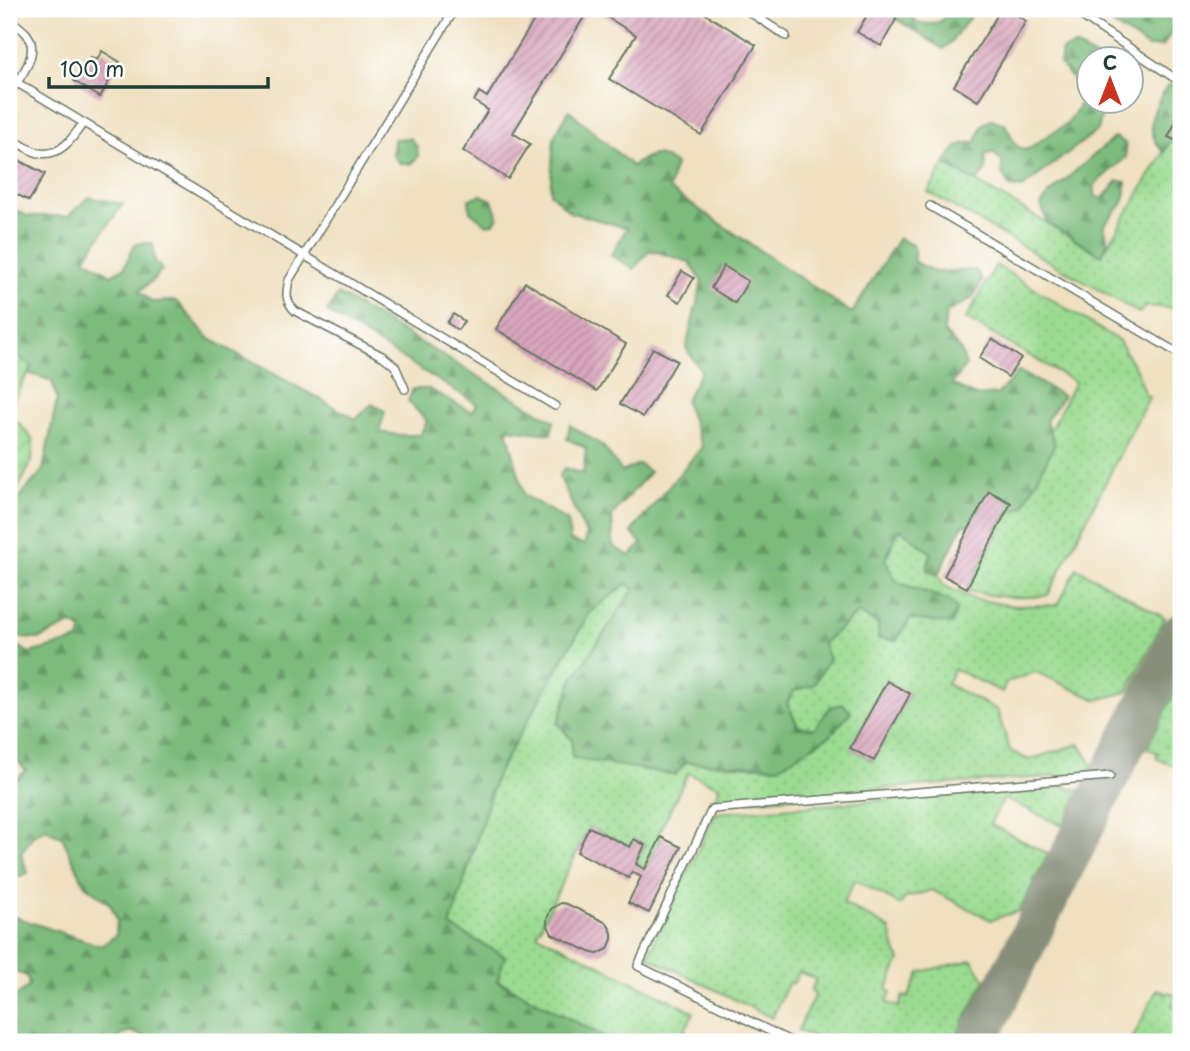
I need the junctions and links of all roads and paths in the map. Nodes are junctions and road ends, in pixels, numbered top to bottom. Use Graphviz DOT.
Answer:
graph roads {
  1 [pos="455,9"];
  2 [pos="745,9"];
  3 [pos="1071,9"];
  4 [pos="9,18"];
  5 [pos="786,36"];
  6 [pos="1181,76"];
  7 [pos="9,78"];
  8 [pos="17,82"];
  9 [pos="9,94"];
  10 [pos="83,123"];
  11 [pos="9,137"];
  12 [pos="930,206"];
  13 [pos="304,256"];
  14 [pos="1181,355"];
  15 [pos="405,389"];
  16 [pos="555,406"];
  17 [pos="1110,776"];
  18 [pos="792,1042"];
  1 -- 13 [label="lane"];
  2 -- 5 [label="lane"];
  3 -- 6 [label="lane"];
  4 -- 8 [label="lane"];
  7 -- 8 [label="lane"];
  8 -- 9 [label="lane"];
  8 -- 10 [label="lane"];
  10 -- 11 [label="lane"];
  10 -- 13 [label="lane"];
  12 -- 14 [label="lane"];
  13 -- 15 [label="lane"];
  13 -- 16 [label="lane"];
  17 -- 18 [label="lane"];
}
